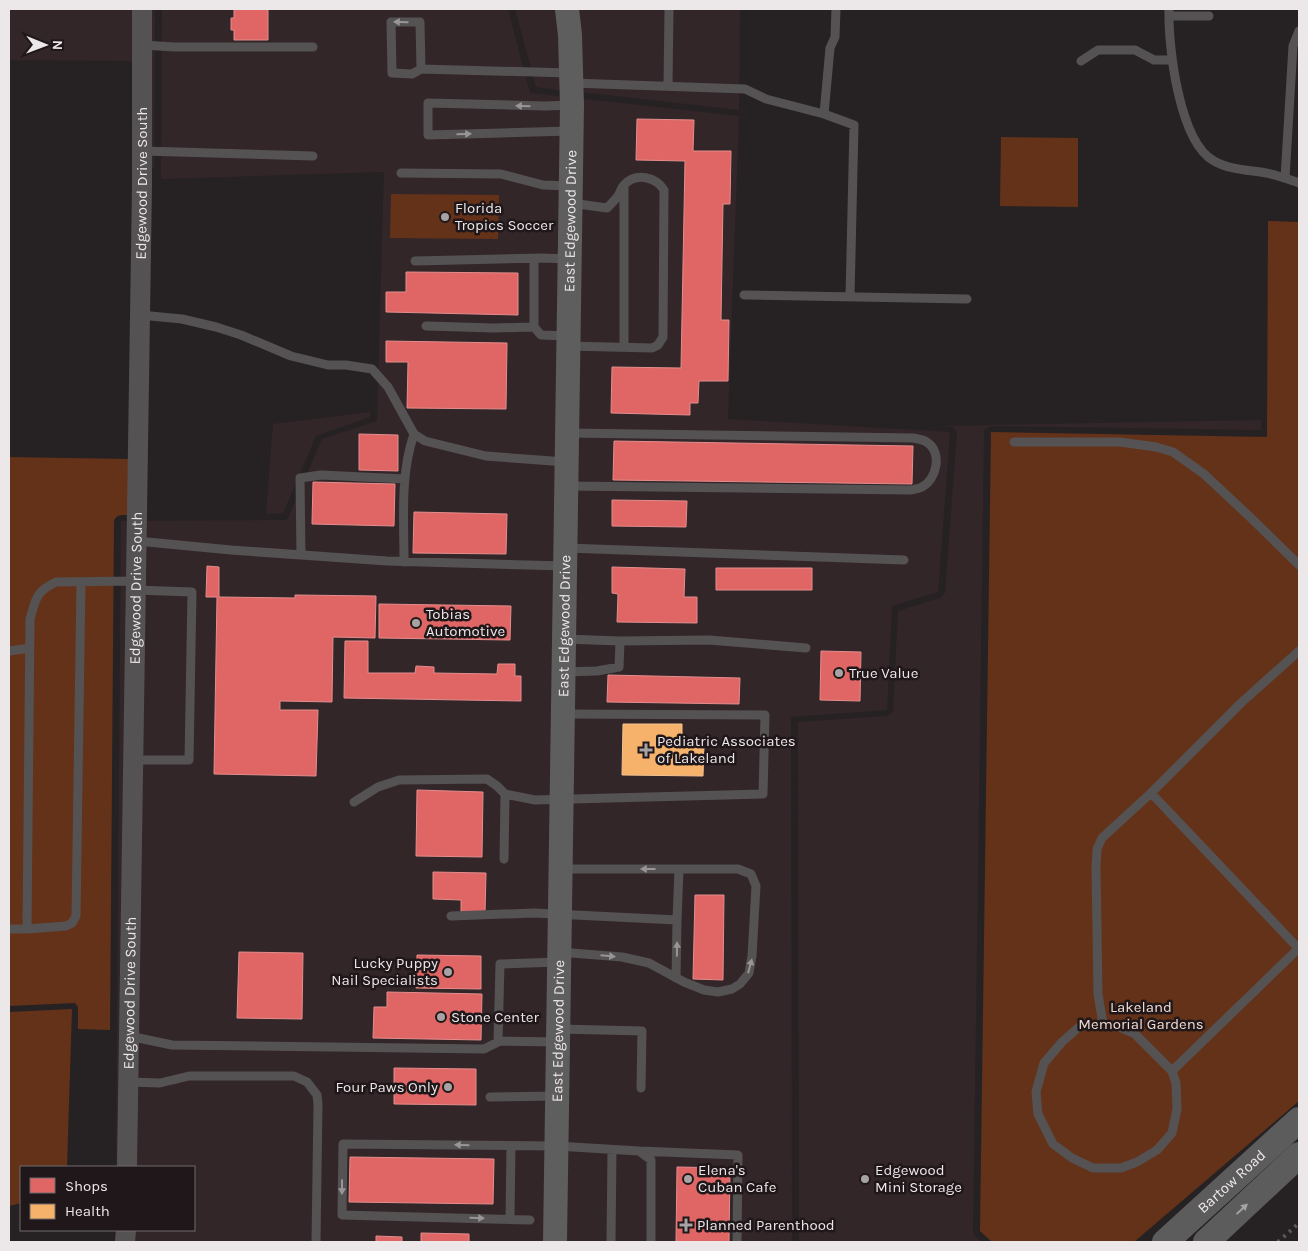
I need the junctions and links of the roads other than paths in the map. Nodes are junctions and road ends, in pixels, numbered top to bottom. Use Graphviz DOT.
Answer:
graph roads {
  1 [pos="142,9"];
  2 [pos="567,9"];
  3 [pos="669,9"];
  4 [pos="836,9"];
  5 [pos="1169,12"];
  6 [pos="1210,16"];
  7 [pos="1299,31"];
  8 [pos="142,45"];
  9 [pos="313,46"];
  10 [pos="1172,60"];
  11 [pos="1081,61"];
  12 [pos="421,69"];
  13 [pos="668,86"];
  14 [pos="572,87"];
  15 [pos="824,114"];
  16 [pos="572,131"];
  17 [pos="142,151"];
  18 [pos="313,156"];
  19 [pos="401,173"];
  20 [pos="1285,178"];
  21 [pos="1299,183"];
  22 [pos="624,185"];
  23 [pos="571,194"];
  24 [pos="534,258"];
  25 [pos="570,259"];
  26 [pos="416,261"];
  27 [pos="744,295"];
  28 [pos="850,297"];
  29 [pos="967,299"];
  30 [pos="140,315"];
  31 [pos="426,326"];
  32 [pos="534,327"];
  33 [pos="568,341"];
  34 [pos="624,347"];
  35 [pos="567,433"];
  36 [pos="414,434"];
  37 [pos="1014,442"];
  38 [pos="567,462"];
  39 [pos="405,479"];
  40 [pos="566,486"];
  41 [pos="136,541"];
  42 [pos="301,555"];
  43 [pos="566,557"];
  44 [pos="904,560"];
  45 [pos="404,562"];
  46 [pos="1299,565"];
  47 [pos="81,582"];
  48 [pos="135,586"];
  49 [pos="564,639"];
  50 [pos="620,641"];
  51 [pos="30,648"];
  52 [pos="806,648"];
  53 [pos="9,651"];
  54 [pos="1299,651"];
  55 [pos="563,672"];
  56 [pos="562,714"];
  57 [pos="132,760"];
  58 [pos="1151,793"];
  59 [pos="504,794"];
  60 [pos="562,800"];
  61 [pos="354,802"];
  62 [pos="504,859"];
  63 [pos="561,869"];
  64 [pos="679,869"];
  65 [pos="560,915"];
  66 [pos="451,916"];
  67 [pos="677,920"];
  68 [pos="9,929"];
  69 [pos="27,929"];
  70 [pos="1299,948"];
  71 [pos="559,957"];
  72 [pos="676,978"];
  73 [pos="1103,1024"];
  74 [pos="129,1036"];
  75 [pos="558,1036"];
  76 [pos="500,1041"];
  77 [pos="1172,1071"];
  78 [pos="128,1082"];
  79 [pos="641,1088"];
  80 [pos="557,1096"];
  81 [pos="490,1097"];
  82 [pos="1299,1120"];
  83 [pos="511,1146"];
  84 [pos="556,1146"];
  85 [pos="612,1150"];
  86 [pos="639,1151"];
  87 [pos="1299,1155"];
  88 [pos="126,1166"];
  89 [pos="510,1219"];
  90 [pos="530,1220"];
  91 [pos="1180,1238"];
  92 [pos="316,1242"];
  93 [pos="555,1242"];
  94 [pos="611,1242"];
  95 [pos="651,1242"];
  96 [pos="737,1242"];
  97 [pos="1206,1242"];
  1 -- 8 [label="street, Edgewood Drive South"];
  2 -- 14 [label="main road, East Edgewood Drive"];
  3 -- 13 [label="lane"];
  4 -- 15 [label="lane"];
  5 -- 6 [label="lane"];
  5 -- 10 [label="lane"];
  7 -- 20 [label="lane"];
  8 -- 9 [label="lane"];
  8 -- 17 [label="street, Edgewood Drive South"];
  10 -- 11 [label="lane"];
  10 -- 20 [label="lane"];
  12 -- 12 [label="lane, one-way"];
  12 -- 14 [label="lane"];
  13 -- 14 [label="lane"];
  13 -- 15 [label="lane"];
  14 -- 16 [label="main road, East Edgewood Drive"];
  14 -- 16 [label="lane, one-way"];
  15 -- 28 [label="lane"];
  16 -- 23 [label="main road, East Edgewood Drive"];
  17 -- 18 [label="lane"];
  17 -- 30 [label="street, Edgewood Drive South"];
  19 -- 23 [label="lane"];
  20 -- 21 [label="lane"];
  22 -- 23 [label="lane"];
  22 -- 34 [label="lane"];
  22 -- 34 [label="lane"];
  23 -- 25 [label="main road, East Edgewood Drive"];
  24 -- 25 [label="lane"];
  24 -- 26 [label="lane"];
  24 -- 32 [label="lane"];
  25 -- 33 [label="main road, East Edgewood Drive"];
  27 -- 28 [label="lane"];
  28 -- 29 [label="lane"];
  30 -- 36 [label="lane"];
  30 -- 41 [label="street, Edgewood Drive South"];
  31 -- 32 [label="lane"];
  32 -- 33 [label="lane"];
  33 -- 34 [label="lane"];
  33 -- 35 [label="main road, East Edgewood Drive"];
  35 -- 38 [label="main road, East Edgewood Drive"];
  35 -- 40 [label="lane"];
  36 -- 38 [label="lane"];
  36 -- 39 [label="lane"];
  37 -- 46 [label="lane"];
  38 -- 40 [label="main road, East Edgewood Drive"];
  39 -- 42 [label="lane"];
  39 -- 45 [label="lane"];
  40 -- 43 [label="main road, East Edgewood Drive"];
  41 -- 42 [label="lane"];
  41 -- 48 [label="street, Edgewood Drive South"];
  42 -- 45 [label="lane"];
  43 -- 44 [label="lane"];
  43 -- 45 [label="lane"];
  43 -- 49 [label="main road, East Edgewood Drive"];
  47 -- 48 [label="lane"];
  47 -- 51 [label="lane"];
  47 -- 69 [label="lane"];
  48 -- 57 [label="street, Edgewood Drive South"];
  48 -- 57 [label="lane"];
  49 -- 50 [label="lane"];
  49 -- 55 [label="main road, East Edgewood Drive"];
  50 -- 52 [label="lane"];
  50 -- 55 [label="lane"];
  51 -- 53 [label="lane"];
  51 -- 69 [label="lane"];
  54 -- 58 [label="lane"];
  55 -- 56 [label="main road, East Edgewood Drive"];
  56 -- 60 [label="main road, East Edgewood Drive"];
  56 -- 60 [label="lane"];
  57 -- 74 [label="street, Edgewood Drive South"];
  58 -- 70 [label="lane"];
  58 -- 73 [label="lane"];
  59 -- 60 [label="lane"];
  59 -- 61 [label="lane"];
  59 -- 62 [label="lane"];
  60 -- 63 [label="main road, East Edgewood Drive"];
  64 -- 63 [label="lane, one-way"];
  63 -- 65 [label="main road, East Edgewood Drive"];
  64 -- 67 [label="lane"];
  72 -- 64 [label="lane, one-way"];
  65 -- 66 [label="lane"];
  65 -- 67 [label="lane"];
  65 -- 71 [label="main road, East Edgewood Drive"];
  72 -- 67 [label="lane, one-way"];
  68 -- 69 [label="lane"];
  70 -- 77 [label="lane"];
  71 -- 72 [label="lane, one-way"];
  71 -- 75 [label="main road, East Edgewood Drive"];
  71 -- 76 [label="lane"];
  73 -- 77 [label="lane"];
  73 -- 77 [label="lane"];
  74 -- 76 [label="lane"];
  74 -- 78 [label="street, Edgewood Drive South"];
  75 -- 76 [label="lane"];
  75 -- 79 [label="lane"];
  75 -- 80 [label="main road, East Edgewood Drive"];
  78 -- 88 [label="street, Edgewood Drive South"];
  78 -- 92 [label="lane"];
  80 -- 81 [label="lane"];
  80 -- 84 [label="main road, East Edgewood Drive"];
  82 -- 91 [label="main road, Bartow Road"];
  83 -- 84 [label="lane"];
  83 -- 89 [label="lane"];
  83 -- 89 [label="lane, one-way"];
  84 -- 85 [label="lane"];
  84 -- 93 [label="main road, East Edgewood Drive"];
  85 -- 86 [label="lane"];
  85 -- 94 [label="lane"];
  86 -- 95 [label="lane"];
  86 -- 96 [label="lane"];
  97 -- 87 [label="main road, Bartow Road, one-way"];
  89 -- 90 [label="lane"];
}
